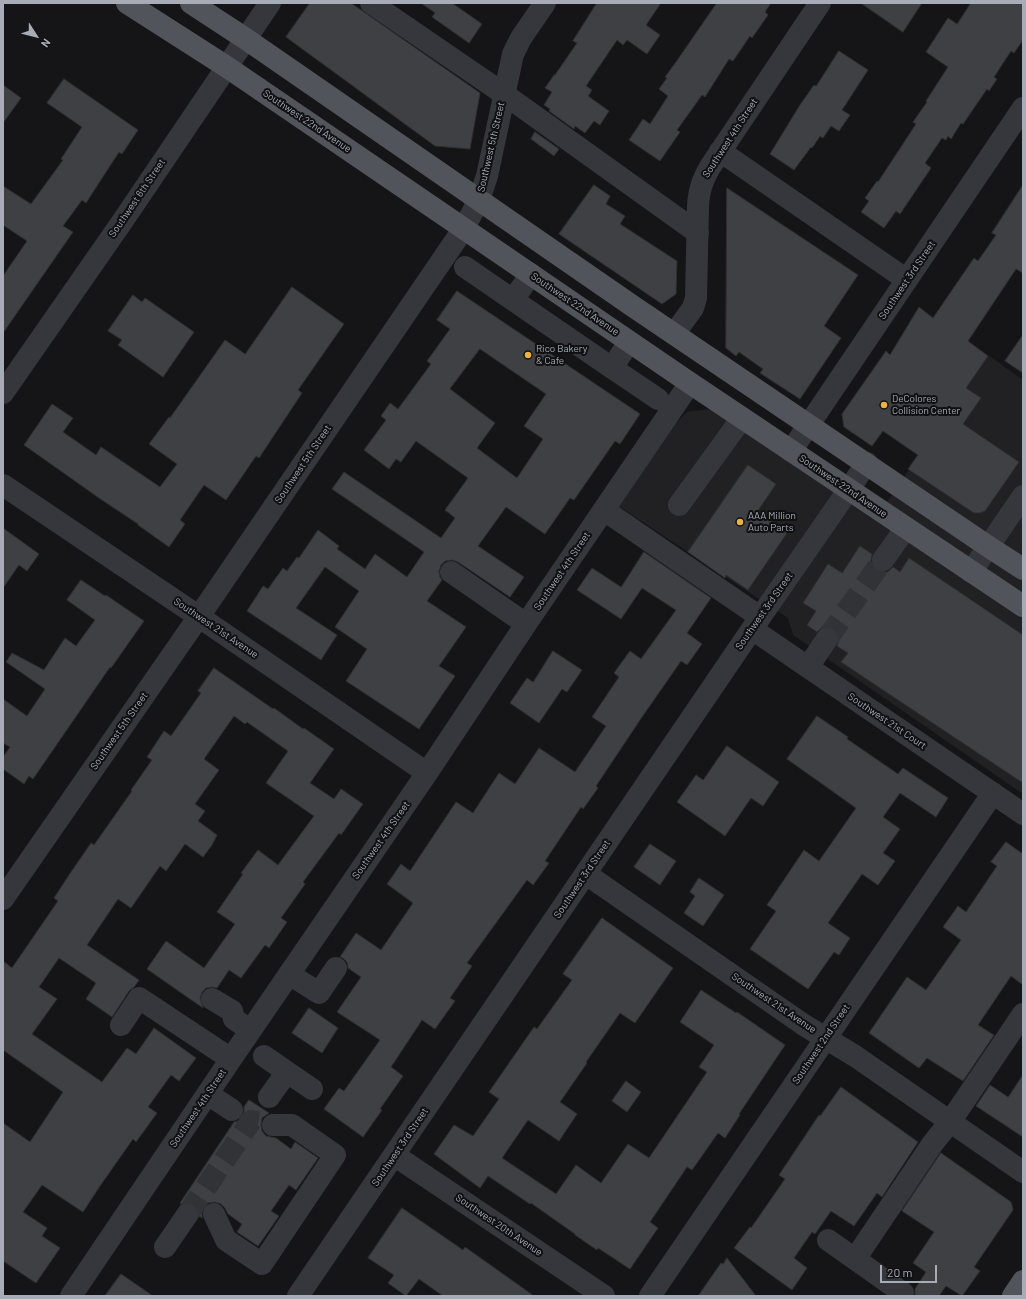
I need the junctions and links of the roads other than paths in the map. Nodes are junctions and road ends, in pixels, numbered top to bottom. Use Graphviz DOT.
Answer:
graph roads {
  1 [pos="127,3"];
  2 [pos="190,3"];
  3 [pos="270,3"];
  4 [pos="371,3"];
  5 [pos="545,3"];
  6 [pos="820,3"];
  7 [pos="246,39"];
  8 [pos="227,67"];
  9 [pos="504,94"];
  10 [pos="1023,108"];
  11 [pos="720,151"];
  12 [pos="479,200"];
  13 [pos="464,228"];
  14 [pos="698,233"];
  15 [pos="465,267"];
  16 [pos="531,274"];
  17 [pos="907,280"];
  18 [pos="514,300"];
  19 [pos="674,334"];
  20 [pos="629,342"];
  21 [pos="612,368"];
  22 [pos="690,383"];
  23 [pos="3,393"];
  24 [pos="658,399"];
  25 [pos="742,418"];
  26 [pos="808,424"];
  27 [pos="791,451"];
  28 [pos="867,463"];
  29 [pos="3,485"];
  30 [pos="848,490"];
  31 [pos="1023,496"];
  32 [pos="679,505"];
  33 [pos="604,510"];
  34 [pos="906,528"];
  35 [pos="989,547"];
  36 [pos="883,560"];
  37 [pos="1023,569"];
  38 [pos="451,572"];
  39 [pos="971,572"];
  40 [pos="1023,606"];
  41 [pos="198,616"];
  42 [pos="756,623"];
  43 [pos="526,624"];
  44 [pos="827,639"];
  45 [pos="808,668"];
  46 [pos="427,773"];
  47 [pos="993,793"];
  48 [pos="1023,814"];
  49 [pos="586,874"];
  50 [pos="3,899"];
  51 [pos="336,968"];
  52 [pos="289,974"];
  53 [pos="212,999"];
  54 [pos="1023,1014"];
  55 [pos="121,1025"];
  56 [pos="250,1030"];
  57 [pos="826,1038"];
  58 [pos="264,1056"];
  59 [pos="231,1059"];
  60 [pos="287,1072"];
  61 [pos="312,1089"];
  62 [pos="208,1094"];
  63 [pos="269,1097"];
  64 [pos="232,1110"];
  65 [pos="950,1122"];
  66 [pos="273,1125"];
  67 [pos="394,1155"];
  68 [pos="1023,1172"];
  69 [pos="214,1214"];
  70 [pos="187,1215"];
  71 [pos="828,1240"];
  72 [pos="165,1247"];
  73 [pos="855,1259"];
  74 [pos="1023,1281"];
  75 [pos="903,1293"];
  76 [pos="71,1296"];
  77 [pos="298,1296"];
  78 [pos="604,1296"];
  79 [pos="650,1296"];
  80 [pos="1013,1296"];
  1 -- 8 [label="main road, Southwest 22nd Avenue"];
  2 -- 7 [label="main road"];
  3 -- 7 [label="street, Southwest 6th Street"];
  4 -- 9 [label="street"];
  5 -- 9 [label="street, Southwest 5th Street"];
  6 -- 11 [label="street, Southwest 4th Street"];
  7 -- 8 [label="street, Southwest 6th Street"];
  7 -- 12 [label="main road"];
  8 -- 13 [label="main road, Southwest 22nd Avenue"];
  8 -- 23 [label="street, Southwest 6th Street"];
  9 -- 12 [label="street, Southwest 5th Street"];
  9 -- 14 [label="street"];
  10 -- 17 [label="street, Southwest 3rd Street"];
  11 -- 14 [label="street, Southwest 4th Street"];
  11 -- 17 [label="street"];
  12 -- 13 [label="street, Southwest 5th Street"];
  12 -- 19 [label="main road"];
  13 -- 16 [label="main road, Southwest 22nd Avenue"];
  13 -- 41 [label="street, Southwest 5th Street"];
  14 -- 19 [label="street, Southwest 4th Street"];
  15 -- 18 [label="street"];
  16 -- 18 [label="street"];
  16 -- 20 [label="main road, Southwest 22nd Avenue"];
  17 -- 26 [label="street, Southwest 3rd Street"];
  18 -- 21 [label="street"];
  19 -- 26 [label="main road"];
  20 -- 21 [label="street"];
  20 -- 22 [label="main road, Southwest 22nd Avenue"];
  21 -- 24 [label="street"];
  22 -- 25 [label="main road, Southwest 22nd Avenue"];
  22 -- 33 [label="street, Southwest 4th Street"];
  25 -- 27 [label="main road, Southwest 22nd Avenue"];
  25 -- 32 [label="street"];
  26 -- 27 [label="street, Southwest 3rd Street"];
  26 -- 28 [label="main road"];
  27 -- 30 [label="main road, Southwest 22nd Avenue"];
  28 -- 30 [label="street, Southwest 3rd Street"];
  28 -- 35 [label="main road"];
  29 -- 41 [label="street, Southwest 21st Avenue"];
  30 -- 34 [label="main road, Southwest 22nd Avenue"];
  30 -- 42 [label="street, Southwest 3rd Street"];
  31 -- 35 [label="street"];
  33 -- 42 [label="street, Southwest 21st Court"];
  33 -- 43 [label="street, Southwest 4th Street"];
  34 -- 36 [label="street"];
  34 -- 39 [label="main road, Southwest 22nd Avenue"];
  35 -- 37 [label="main road"];
  35 -- 39 [label="street"];
  38 -- 43 [label="street"];
  39 -- 40 [label="main road, Southwest 22nd Avenue"];
  41 -- 46 [label="street, Southwest 21st Avenue"];
  41 -- 50 [label="street, Southwest 5th Street"];
  42 -- 45 [label="street, Southwest 21st Court"];
  42 -- 49 [label="street, Southwest 3rd Street"];
  43 -- 46 [label="street, Southwest 4th Street"];
  44 -- 45 [label="street"];
  45 -- 47 [label="street, Southwest 21st Court"];
  46 -- 52 [label="street, Southwest 4th Street"];
  47 -- 48 [label="street, Southwest 21st Court"];
  47 -- 57 [label="street, Southwest 2nd Street"];
  49 -- 57 [label="street, Southwest 21st Avenue"];
  49 -- 67 [label="street, Southwest 3rd Street"];
  51 -- 52 [label="street"];
  52 -- 56 [label="street, Southwest 4th Street"];
  53 -- 56 [label="street"];
  54 -- 65 [label="street"];
  55 -- 59 [label="street"];
  56 -- 59 [label="street, Southwest 4th Street"];
  57 -- 65 [label="street, Southwest 21st Avenue"];
  57 -- 79 [label="street, Southwest 2nd Street"];
  58 -- 60 [label="street"];
  59 -- 62 [label="street, Southwest 4th Street"];
  60 -- 61 [label="street"];
  60 -- 63 [label="street"];
  62 -- 64 [label="street"];
  62 -- 76 [label="street, Southwest 4th Street"];
  65 -- 68 [label="street, Southwest 21st Avenue"];
  65 -- 73 [label="street"];
  66 -- 69 [label="street"];
  67 -- 77 [label="street, Southwest 3rd Street"];
  67 -- 78 [label="street, Southwest 20th Avenue"];
  70 -- 72 [label="street"];
  71 -- 73 [label="street"];
  73 -- 75 [label="street"];
  74 -- 80 [label="main road"];
}
